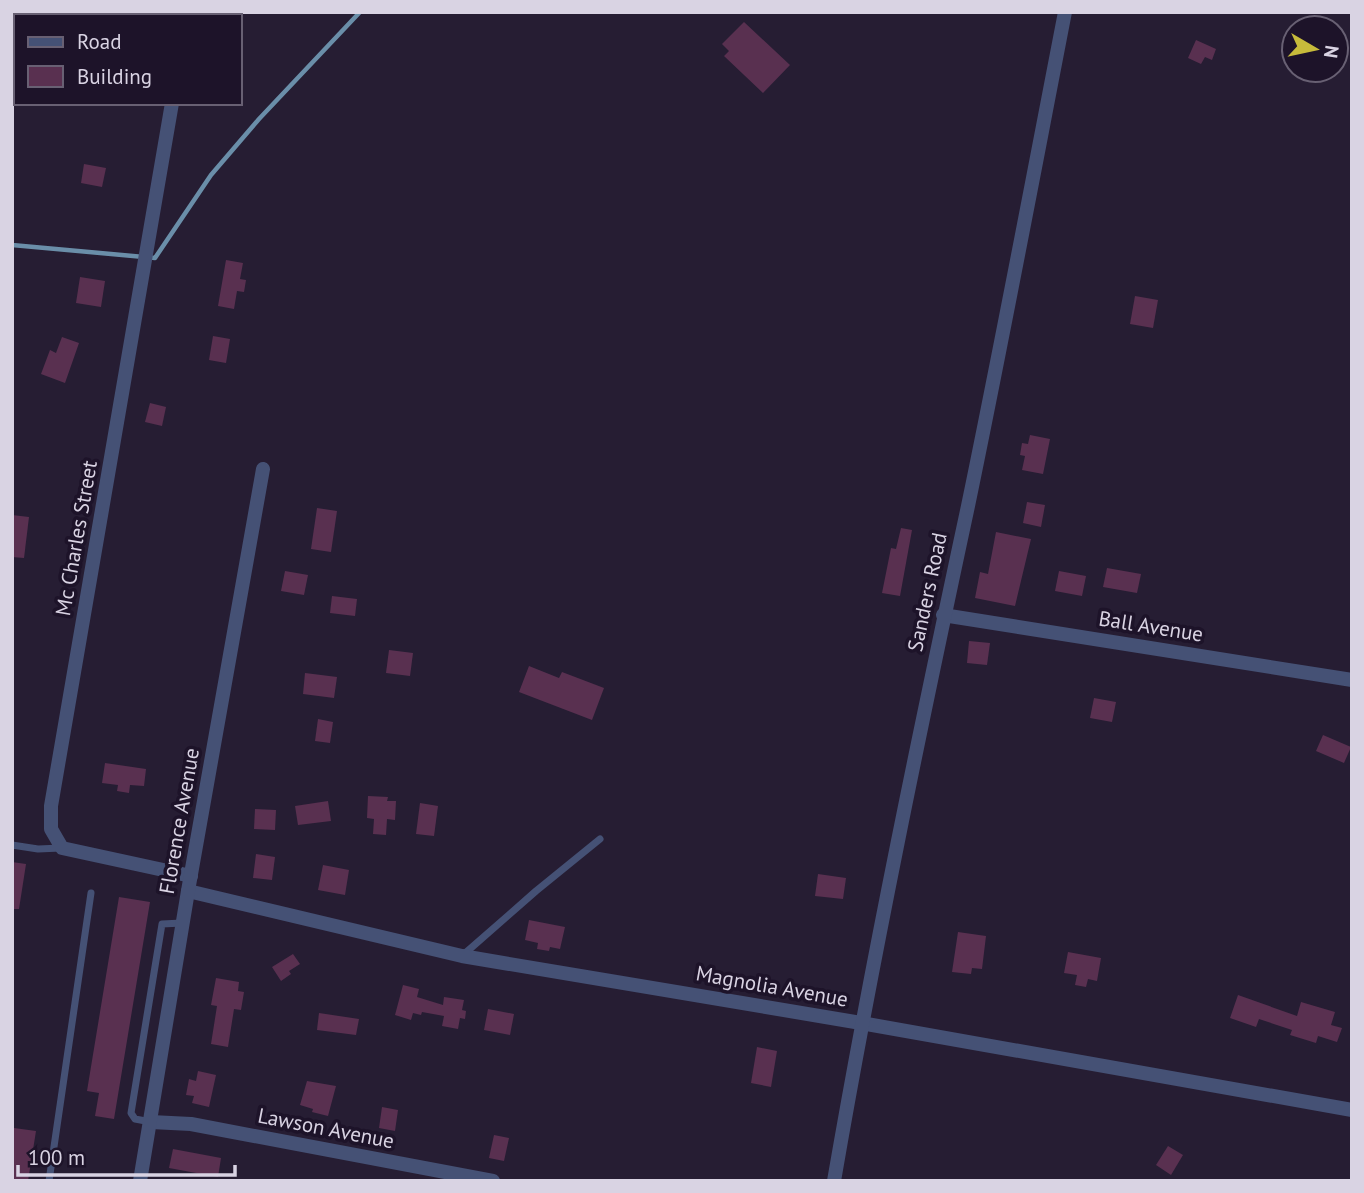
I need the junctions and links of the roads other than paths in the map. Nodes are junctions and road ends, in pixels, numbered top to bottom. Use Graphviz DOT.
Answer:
graph roads {
  1 [pos="1065,12"];
  2 [pos="172,105"];
  3 [pos="263,469"];
  4 [pos="943,615"];
  5 [pos="1352,680"];
  6 [pos="600,839"];
  7 [pos="12,845"];
  8 [pos="62,848"];
  9 [pos="189,883"];
  10 [pos="91,893"];
  11 [pos="183,923"];
  12 [pos="462,956"];
  13 [pos="150,998"];
  14 [pos="170,1001"];
  15 [pos="861,1023"];
  16 [pos="137,1078"];
  17 [pos="158,1082"];
  18 [pos="1352,1110"];
  19 [pos="151,1122"];
  20 [pos="49,1181"];
  21 [pos="140,1181"];
  22 [pos="493,1181"];
  23 [pos="834,1181"];
  1 -- 4 [label="street, Sanders Road"];
  2 -- 8 [label="street, Mc Charles Street"];
  3 -- 9 [label="street, Florence Avenue"];
  4 -- 5 [label="street, Ball Avenue"];
  4 -- 15 [label="street, Sanders Road"];
  6 -- 12 [label="lane"];
  7 -- 8 [label="lane"];
  8 -- 9 [label="street"];
  9 -- 11 [label="street, Florence Avenue"];
  9 -- 12 [label="street, Magnolia Avenue"];
  10 -- 20 [label="lane"];
  11 -- 13 [label="lane"];
  11 -- 14 [label="street, Florence Avenue"];
  12 -- 15 [label="street, Magnolia Avenue"];
  13 -- 14 [label="lane"];
  13 -- 16 [label="lane"];
  14 -- 17 [label="street, Florence Avenue"];
  15 -- 18 [label="street, Magnolia Avenue"];
  15 -- 23 [label="street, Sanders Road"];
  16 -- 17 [label="lane"];
  16 -- 19 [label="lane"];
  17 -- 19 [label="street, Florence Avenue"];
  19 -- 21 [label="street, Florence Avenue"];
  19 -- 22 [label="street, Lawson Avenue"];
}
